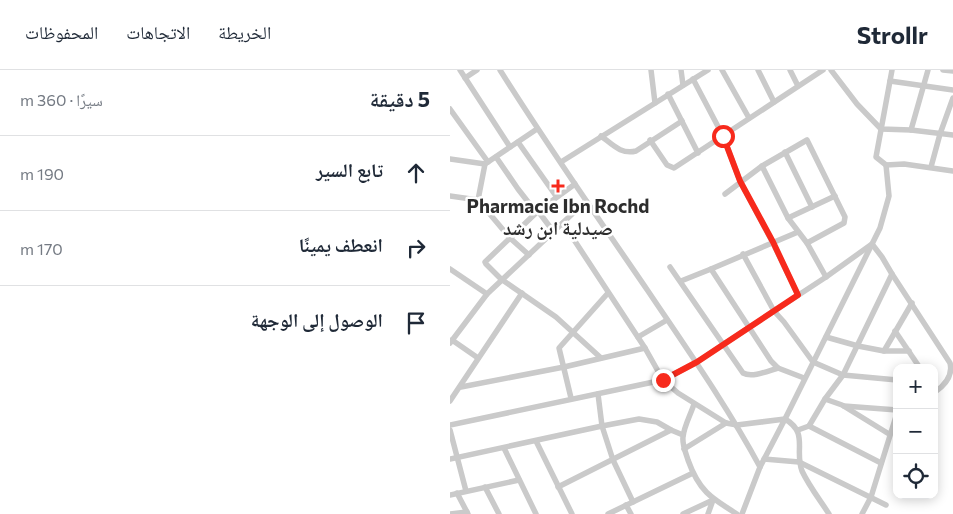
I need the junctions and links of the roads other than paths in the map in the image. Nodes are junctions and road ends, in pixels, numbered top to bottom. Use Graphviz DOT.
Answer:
graph roads {
  1 [pos="460,70"];
  2 [pos="477,70"];
  3 [pos="500,70"];
  4 [pos="651,70"];
  5 [pos="681,70"];
  6 [pos="708,70"];
  7 [pos="722,70"];
  8 [pos="758,70"];
  9 [pos="790,70"];
  10 [pos="823,70"];
  11 [pos="831,70"];
  12 [pos="892,70"];
  13 [pos="928,70"];
  14 [pos="943,70"];
  15 [pos="953,71"];
  16 [pos="465,78"];
  17 [pos="693,79"];
  18 [pos="890,81"];
  19 [pos="683,85"];
  20 [pos="798,86"];
  21 [pos="924,86"];
  22 [pos="953,90"];
  23 [pos="668,94"];
  24 [pos="953,98"];
  25 [pos="774,102"];
  26 [pos="655,103"];
  27 [pos="450,109"];
  28 [pos="749,118"];
  29 [pos="450,120"];
  30 [pos="682,121"];
  31 [pos="459,122"];
  32 [pos="537,128"];
  33 [pos="881,129"];
  34 [pos="911,130"];
  35 [pos="940,134"];
  36 [pos="953,135"];
  37 [pos="601,136"];
  38 [pos="723,136"];
  39 [pos="650,140"];
  40 [pos="518,142"];
  41 [pos="510,147"];
  42 [pos="785,152"];
  43 [pos="698,153"];
  44 [pos="496,157"];
  45 [pos="450,159"];
  46 [pos="561,162"];
  47 [pos="486,163"];
  48 [pos="886,165"];
  49 [pos="762,166"];
  50 [pos="931,167"];
  51 [pos="953,171"];
  52 [pos="740,181"];
  53 [pos="575,184"];
  54 [pos="725,194"];
  55 [pos="450,196"];
  56 [pos="556,196"];
  57 [pos="835,196"];
  58 [pos="478,200"];
  59 [pos="586,201"];
  60 [pos="812,207"];
  61 [pos="538,211"];
  62 [pos="788,218"];
  63 [pos="563,223"];
  64 [pos="553,231"];
  65 [pos="798,232"];
  66 [pos="510,238"];
  67 [pos="773,242"];
  68 [pos="807,243"];
  69 [pos="872,244"];
  70 [pos="743,254"];
  71 [pos="529,255"];
  72 [pos="670,267"];
  73 [pos="450,269"];
  74 [pos="711,269"];
  75 [pos="892,274"];
  76 [pos="826,278"];
  77 [pos="501,279"];
  78 [pos="681,281"];
  79 [pos="522,293"];
  80 [pos="608,293"];
  81 [pos="487,294"];
  82 [pos="798,295"];
  83 [pos="912,303"];
  84 [pos="774,311"];
  85 [pos="667,320"];
  86 [pos="749,327"];
  87 [pos="896,331"];
  88 [pos="573,333"];
  89 [pos="638,337"];
  90 [pos="826,338"];
  91 [pos="451,341"];
  92 [pos="724,344"];
  93 [pos="858,346"];
  94 [pos="645,348"];
  95 [pos="884,351"];
  96 [pos="909,351"];
  97 [pos="478,358"];
  98 [pos="601,358"];
  99 [pos="697,362"];
  100 [pos="813,362"];
  101 [pos="917,364"];
  102 [pos="564,367"];
  103 [pos="778,368"];
  104 [pos="843,375"];
  105 [pos="804,378"];
  106 [pos="663,380"];
  107 [pos="893,380"];
  108 [pos="461,387"];
  109 [pos="938,390"];
  110 [pos="598,394"];
  111 [pos="571,398"];
  112 [pos="825,399"];
  113 [pos="450,401"];
  114 [pos="694,404"];
  115 [pos="842,405"];
  116 [pos="893,411"];
  117 [pos="785,419"];
  118 [pos="726,423"];
  119 [pos="893,423"];
  120 [pos="450,425"];
  121 [pos="737,425"];
  122 [pos="602,426"];
  123 [pos="809,426"];
  124 [pos="450,430"];
  125 [pos="671,430"];
  126 [pos="798,430"];
  127 [pos="889,434"];
  128 [pos="683,435"];
  129 [pos="536,442"];
  130 [pos="504,448"];
  131 [pos="684,449"];
  132 [pos="458,458"];
  133 [pos="450,459"];
  134 [pos="764,459"];
  135 [pos="612,460"];
  136 [pos="799,462"];
  137 [pos="881,463"];
  138 [pos="760,467"];
  139 [pos="693,473"];
  140 [pos="519,480"];
  141 [pos="485,487"];
  142 [pos="558,487"];
  143 [pos="466,491"];
  144 [pos="457,493"];
  145 [pos="450,495"];
  146 [pos="871,497"];
  147 [pos="713,500"];
  148 [pos="633,502"];
  149 [pos="626,505"];
  150 [pos="886,505"];
  151 [pos="467,513"];
  152 [pos="450,514"];
  153 [pos="499,514"];
  154 [pos="536,514"];
  155 [pos="572,514"];
  156 [pos="608,514"];
  157 [pos="631,514"];
  158 [pos="684,514"];
  159 [pos="708,514"];
  160 [pos="738,514"];
  161 [pos="742,514"];
  162 [pos="829,514"];
  163 [pos="862,514"];
  1 -- 16 [label="street"];
  2 -- 16 [label="street"];
  3 -- 32 [label="street"];
  4 -- 26 [label="street"];
  5 -- 19 [label="street"];
  6 -- 17 [label="street"];
  7 -- 28 [label="street"];
  8 -- 25 [label="street"];
  9 -- 20 [label="street"];
  10 -- 20 [label="street"];
  11 -- 33 [label="street"];
  12 -- 18 [label="street"];
  13 -- 21 [label="street"];
  14 -- 15 [label="street"];
  16 -- 41 [label="street"];
  17 -- 19 [label="street"];
  17 -- 38 [label="street"];
  18 -- 21 [label="street"];
  18 -- 33 [label="street"];
  19 -- 23 [label="street"];
  20 -- 25 [label="street"];
  21 -- 22 [label="street"];
  21 -- 34 [label="street"];
  23 -- 26 [label="street"];
  23 -- 30 [label="street"];
  24 -- 35 [label="street"];
  25 -- 28 [label="street"];
  26 -- 37 [label="street"];
  27 -- 31 [label="street"];
  28 -- 38 [label="street"];
  29 -- 31 [label="street"];
  30 -- 39 [label="street"];
  30 -- 43 [label="street"];
  31 -- 47 [label="street"];
  32 -- 40 [label="street"];
  32 -- 46 [label="street"];
  33 -- 34 [label="street"];
  33 -- 48 [label="street"];
  34 -- 35 [label="street"];
  35 -- 36 [label="street"];
  35 -- 50 [label="street"];
  37 -- 39 [label="street"];
  37 -- 46 [label="street"];
  38 -- 43 [label="street"];
  38 -- 52 [label="street"];
  39 -- 43 [label="street"];
  40 -- 41 [label="street"];
  40 -- 56 [label="street"];
  41 -- 44 [label="street"];
  42 -- 49 [label="street"];
  42 -- 57 [label="street"];
  42 -- 60 [label="street"];
  44 -- 47 [label="street"];
  44 -- 61 [label="street"];
  45 -- 47 [label="street"];
  46 -- 53 [label="street"];
  47 -- 58 [label="street"];
  48 -- 50 [label="street"];
  48 -- 69 [label="street"];
  49 -- 52 [label="street"];
  49 -- 62 [label="street"];
  50 -- 51 [label="street"];
  52 -- 54 [label="street"];
  52 -- 67 [label="street"];
  53 -- 56 [label="street"];
  53 -- 59 [label="street"];
  55 -- 58 [label="street"];
  56 -- 61 [label="street"];
  57 -- 60 [label="street"];
  57 -- 68 [label="street"];
  58 -- 66 [label="street"];
  59 -- 63 [label="street"];
  59 -- 85 [label="street"];
  60 -- 62 [label="street"];
  61 -- 64 [label="street"];
  61 -- 66 [label="street"];
  62 -- 65 [label="street"];
  63 -- 64 [label="street"];
  63 -- 80 [label="street"];
  64 -- 71 [label="street"];
  65 -- 67 [label="street"];
  65 -- 68 [label="street"];
  66 -- 71 [label="street"];
  66 -- 77 [label="street"];
  67 -- 70 [label="street"];
  67 -- 82 [label="street"];
  68 -- 76 [label="street"];
  69 -- 75 [label="street"];
  69 -- 76 [label="street"];
  69 -- 90 [label="street"];
  70 -- 74 [label="street"];
  70 -- 84 [label="street"];
  71 -- 77 [label="street"];
  72 -- 78 [label="street"];
  73 -- 81 [label="street"];
  74 -- 78 [label="street"];
  74 -- 86 [label="street"];
  75 -- 83 [label="street"];
  75 -- 93 [label="street"];
  76 -- 82 [label="street"];
  77 -- 79 [label="street"];
  77 -- 81 [label="street"];
  78 -- 92 [label="street"];
  79 -- 88 [label="street"];
  79 -- 97 [label="street"];
  80 -- 88 [label="street"];
  80 -- 89 [label="street"];
  81 -- 91 [label="street"];
  82 -- 84 [label="street"];
  83 -- 87 [label="street"];
  83 -- 109 [label="street"];
  84 -- 86 [label="street"];
  84 -- 100 [label="street"];
  85 -- 89 [label="street"];
  85 -- 99 [label="street"];
  86 -- 92 [label="street"];
  86 -- 103 [label="street"];
  87 -- 95 [label="street"];
  87 -- 96 [label="street"];
  88 -- 98 [label="street"];
  88 -- 102 [label="street"];
  89 -- 94 [label="street"];
  90 -- 93 [label="street"];
  90 -- 100 [label="street"];
  91 -- 97 [label="street"];
  92 -- 99 [label="street"];
  92 -- 103 [label="street"];
  93 -- 95 [label="street"];
  93 -- 104 [label="street"];
  94 -- 98 [label="street"];
  94 -- 106 [label="street"];
  95 -- 96 [label="street"];
  96 -- 101 [label="street"];
  97 -- 108 [label="street"];
  98 -- 102 [label="street"];
  99 -- 106 [label="street"];
  99 -- 121 [label="street"];
  100 -- 104 [label="street"];
  100 -- 105 [label="street"];
  102 -- 108 [label="street"];
  102 -- 111 [label="street"];
  103 -- 105 [label="street"];
  104 -- 107 [label="street"];
  104 -- 112 [label="street"];
  105 -- 117 [label="street"];
  106 -- 110 [label="street"];
  106 -- 114 [label="street"];
  108 -- 113 [label="street"];
  110 -- 111 [label="street"];
  110 -- 122 [label="street"];
  111 -- 120 [label="street"];
  112 -- 115 [label="street"];
  112 -- 123 [label="street"];
  114 -- 118 [label="street"];
  114 -- 128 [label="street"];
  115 -- 116 [label="street"];
  115 -- 127 [label="street"];
  117 -- 121 [label="street"];
  117 -- 126 [label="street"];
  117 -- 134 [label="street"];
  118 -- 121 [label="street"];
  118 -- 131 [label="street"];
  119 -- 127 [label="street"];
  121 -- 138 [label="street"];
  122 -- 125 [label="street"];
  122 -- 129 [label="street"];
  122 -- 135 [label="street"];
  123 -- 126 [label="street"];
  123 -- 137 [label="street"];
  124 -- 132 [label="street"];
  125 -- 128 [label="street"];
  125 -- 135 [label="street"];
  126 -- 136 [label="street"];
  127 -- 137 [label="street"];
  128 -- 131 [label="street"];
  129 -- 130 [label="street"];
  129 -- 142 [label="street"];
  130 -- 132 [label="street"];
  130 -- 140 [label="street"];
  131 -- 139 [label="street"];
  132 -- 133 [label="street"];
  132 -- 143 [label="street"];
  134 -- 136 [label="street"];
  134 -- 138 [label="street"];
  135 -- 142 [label="street"];
  135 -- 148 [label="street"];
  136 -- 146 [label="street"];
  136 -- 162 [label="street"];
  137 -- 146 [label="street"];
  138 -- 161 [label="street"];
  139 -- 147 [label="street"];
  139 -- 148 [label="street"];
  140 -- 141 [label="street"];
  140 -- 154 [label="street"];
  141 -- 143 [label="street"];
  141 -- 153 [label="street"];
  142 -- 155 [label="street"];
  143 -- 144 [label="street"];
  144 -- 145 [label="street"];
  144 -- 151 [label="street"];
  146 -- 150 [label="street"];
  146 -- 163 [label="street"];
  147 -- 158 [label="street"];
  147 -- 159 [label="street"];
  147 -- 160 [label="street"];
  148 -- 149 [label="street"];
  149 -- 156 [label="street"];
  149 -- 157 [label="street"];
  151 -- 152 [label="street"];
}
